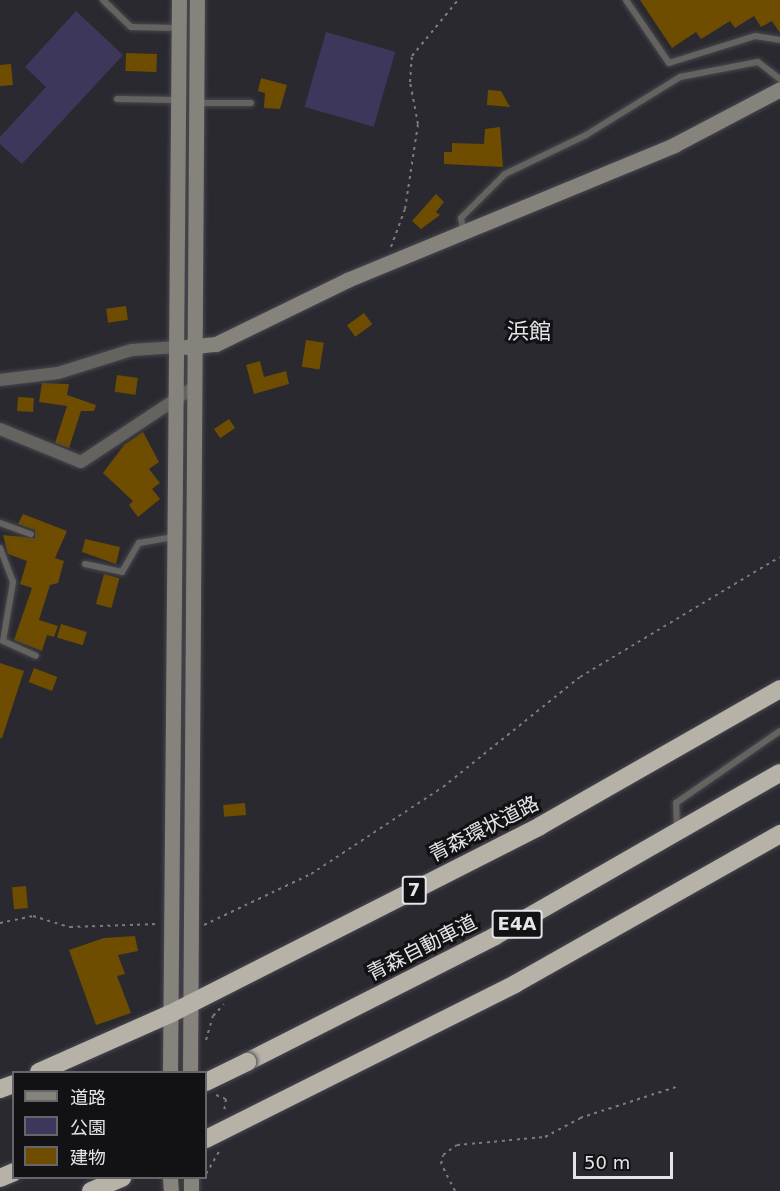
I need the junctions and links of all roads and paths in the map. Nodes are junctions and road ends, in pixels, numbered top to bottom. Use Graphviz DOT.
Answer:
graph roads {
  1 [pos="103,0"];
  2 [pos="179,0"];
  3 [pos="197,0"];
  4 [pos="458,0"];
  5 [pos="626,0"];
  6 [pos="179,28"];
  7 [pos="780,40"];
  8 [pos="780,79"];
  9 [pos="780,89"];
  10 [pos="117,99"];
  11 [pos="179,100"];
  12 [pos="198,103"];
  13 [pos="251,103"];
  14 [pos="464,230"];
  15 [pos="385,264"];
  16 [pos="177,347"];
  17 [pos="193,348"];
  18 [pos="0,380"];
  19 [pos="193,388"];
  20 [pos="176,396"];
  21 [pos="0,429"];
  22 [pos="0,523"];
  23 [pos="31,534"];
  24 [pos="176,537"];
  25 [pos="0,548"];
  26 [pos="780,557"];
  27 [pos="85,564"];
  28 [pos="36,656"];
  29 [pos="780,689"];
  30 [pos="780,730"];
  31 [pos="780,773"];
  32 [pos="780,834"];
  33 [pos="677,835"];
  34 [pos="0,923"];
  35 [pos="170,923"];
  36 [pos="189,926"];
  37 [pos="189,1004"];
  38 [pos="170,1014"];
  39 [pos="41,1071"];
  40 [pos="170,1071"];
  41 [pos="190,1071"];
  42 [pos="207,1082"];
  43 [pos="679,1086"];
  44 [pos="207,1138"];
  45 [pos="120,1179"];
  46 [pos="91,1191"];
  47 [pos="454,1191"];
  1 -- 6 [label="lane"];
  2 -- 6 [label="street"];
  3 -- 12 [label="street"];
  4 -- 15 [label="path"];
  5 -- 7 [label="lane"];
  6 -- 11 [label="street"];
  8 -- 14 [label="lane"];
  9 -- 14 [label="street"];
  10 -- 11 [label="lane"];
  11 -- 16 [label="street"];
  12 -- 13 [label="lane"];
  12 -- 17 [label="street"];
  14 -- 15 [label="street"];
  15 -- 17 [label="street"];
  16 -- 17 [label="street"];
  16 -- 18 [label="street"];
  16 -- 20 [label="street"];
  17 -- 19 [label="street"];
  19 -- 20 [label="street"];
  19 -- 36 [label="street"];
  20 -- 21 [label="street"];
  20 -- 24 [label="street"];
  22 -- 23 [label="lane"];
  24 -- 27 [label="lane"];
  24 -- 35 [label="street"];
  25 -- 28 [label="lane"];
  26 -- 36 [label="path"];
  29 -- 37 [label="highway, 青森環状道路 / 7"];
  30 -- 33 [label="lane"];
  31 -- 33 [label="highway, 青森自動車道 / E4A"];
  32 -- 44 [label="highway"];
  33 -- 42 [label="highway, 青森自動車道 / E4A, bridge"];
  34 -- 35 [label="path"];
  35 -- 38 [label="street"];
  36 -- 37 [label="street"];
  37 -- 38 [label="highway, 青森環状道路 / 7"];
  37 -- 41 [label="street"];
  38 -- 39 [label="highway, 青森環状道路 / 7"];
  38 -- 40 [label="street"];
  43 -- 47 [label="path"];
  45 -- 46 [label="highway"];
}
